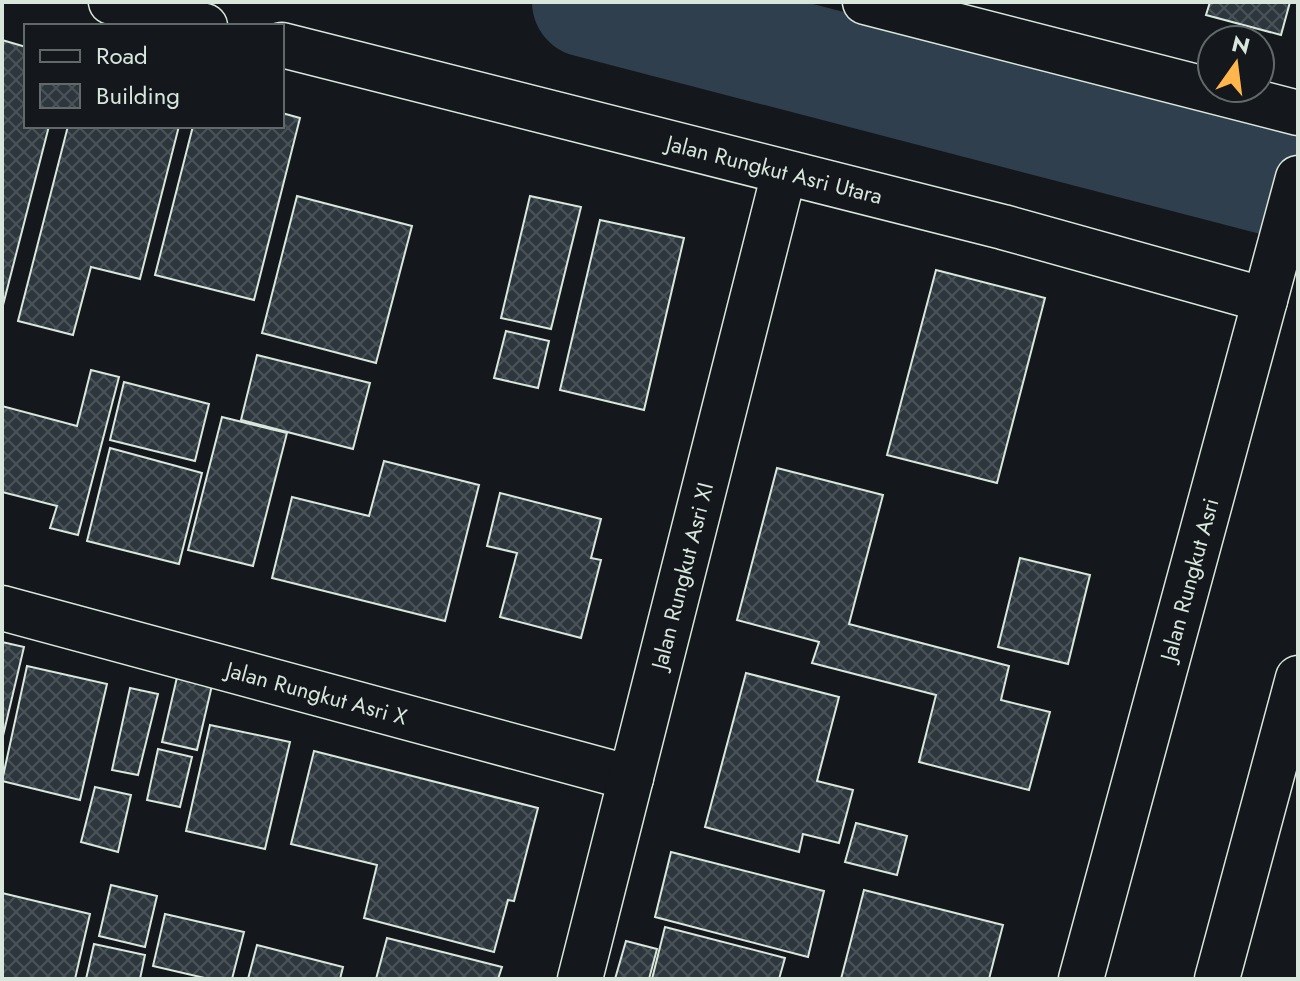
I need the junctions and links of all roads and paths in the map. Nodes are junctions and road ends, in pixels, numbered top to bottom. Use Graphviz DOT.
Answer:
graph roads {
  1 [pos="111,2"];
  2 [pos="865,2"];
  3 [pos="197,24"];
  4 [pos="284,46"];
  5 [pos="1298,113"];
  6 [pos="784,173"];
  7 [pos="1298,178"];
  8 [pos="1271,280"];
  9 [pos="2,608"];
  10 [pos="1298,678"];
  11 [pos="631,778"];
  12 [pos="580,979"];
  13 [pos="1081,979"];
  14 [pos="1217,979"];
  1 -- 3 [label="street"];
  2 -- 5 [label="street"];
  4 -- 6 [label="street, Jalan Rungkut Asri Utara"];
  6 -- 8 [label="street, Jalan Rungkut Asri Utara"];
  6 -- 11 [label="street, Jalan Rungkut Asri XI"];
  7 -- 8 [label="street, Jalan Rungkut Asri"];
  8 -- 13 [label="street, Jalan Rungkut Asri"];
  9 -- 11 [label="street, Jalan Rungkut Asri X"];
  10 -- 14 [label="street"];
  11 -- 12 [label="street, Jalan Rungkut Asri XI"];
}
